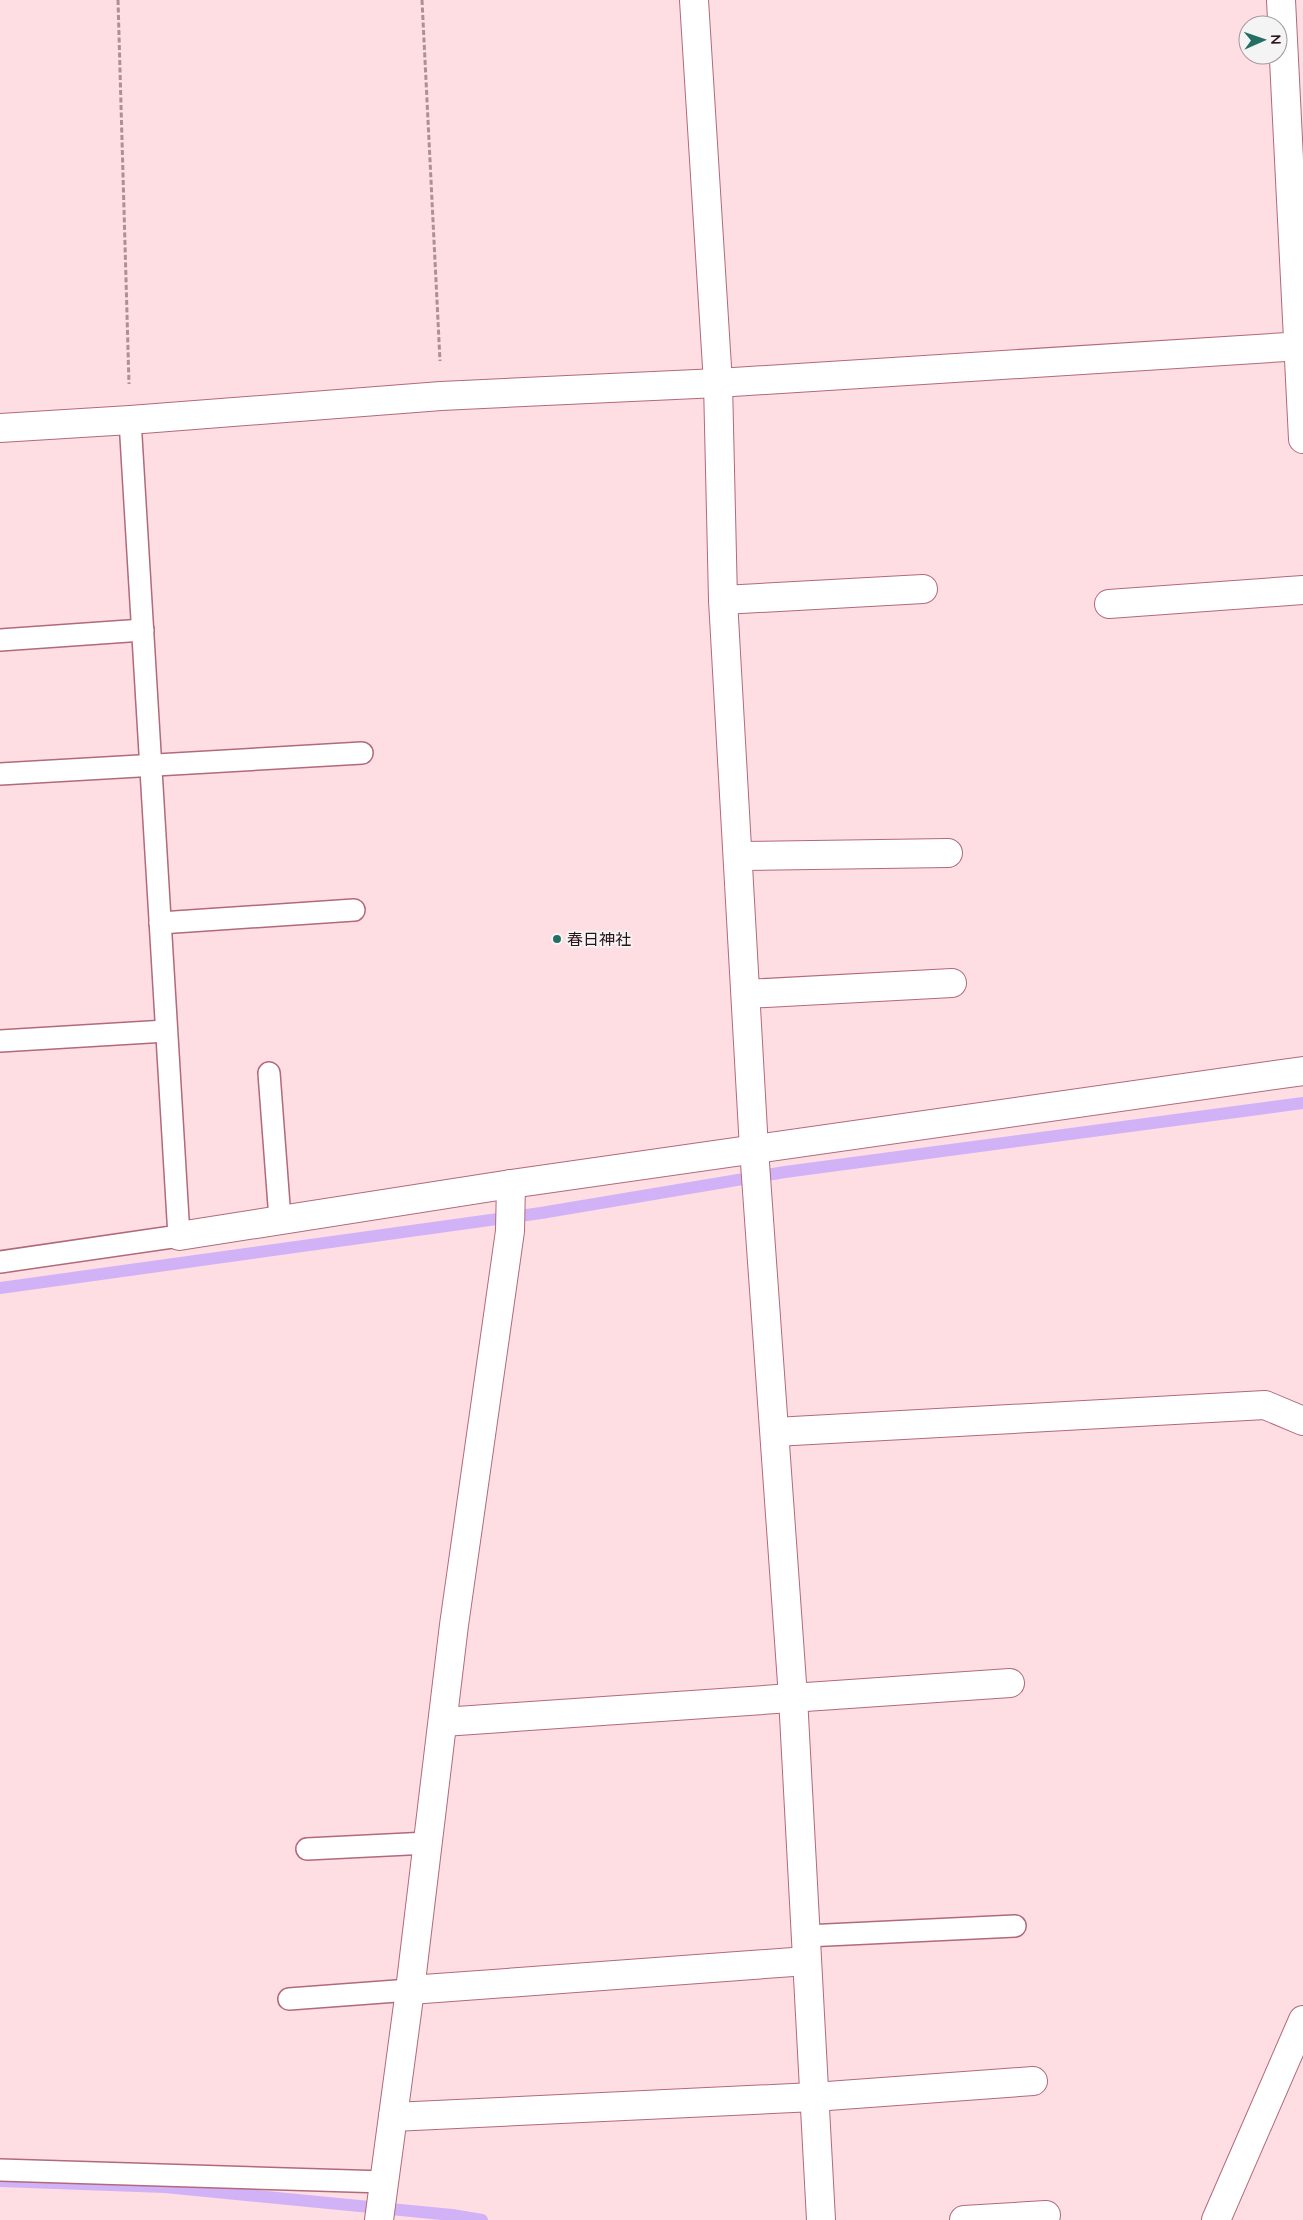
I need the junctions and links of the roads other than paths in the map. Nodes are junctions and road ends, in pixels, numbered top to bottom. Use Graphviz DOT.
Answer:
graph roads {
  1 [pos="694,0"];
  2 [pos="1281,0"];
  3 [pos="1300,347"];
  4 [pos="718,383"];
  5 [pos="130,420"];
  6 [pos="0,428"];
  7 [pos="1303,438"];
  8 [pos="923,589"];
  9 [pos="1303,590"];
  10 [pos="723,600"];
  11 [pos="1110,604"];
  12 [pos="143,630"];
  13 [pos="0,640"];
  14 [pos="362,753"];
  15 [pos="152,766"];
  16 [pos="0,774"];
  17 [pos="948,853"];
  18 [pos="738,856"];
  19 [pos="354,910"];
  20 [pos="160,924"];
  21 [pos="952,983"];
  22 [pos="746,994"];
  23 [pos="166,1031"];
  24 [pos="0,1041"];
  25 [pos="1303,1071"];
  26 [pos="269,1073"];
  27 [pos="754,1149"];
  28 [pos="512,1184"];
  29 [pos="280,1219"];
  30 [pos="179,1236"];
  31 [pos="0,1262"];
  32 [pos="1303,1421"];
  33 [pos="775,1432"];
  34 [pos="1010,1683"];
  35 [pos="793,1697"];
  36 [pos="443,1722"];
  37 [pos="428,1843"];
  38 [pos="306,1849"];
  39 [pos="1015,1926"];
  40 [pos="806,1948"];
  41 [pos="410,1990"];
  42 [pos="289,1999"];
  43 [pos="1303,2020"];
  44 [pos="1033,2081"];
  45 [pos="814,2097"];
  46 [pos="393,2118"];
  47 [pos="0,2170"];
  48 [pos="384,2182"];
  49 [pos="1046,2215"];
  50 [pos="379,2220"];
  51 [pos="821,2220"];
  52 [pos="964,2220"];
  53 [pos="1216,2220"];
  1 -- 4 [label="street"];
  2 -- 3 [label="street"];
  3 -- 4 [label="street"];
  3 -- 7 [label="street"];
  4 -- 5 [label="street"];
  4 -- 10 [label="street"];
  5 -- 6 [label="street"];
  5 -- 12 [label="lane"];
  8 -- 10 [label="street"];
  9 -- 11 [label="street"];
  10 -- 18 [label="street"];
  12 -- 13 [label="lane"];
  12 -- 15 [label="lane"];
  14 -- 15 [label="lane"];
  15 -- 16 [label="lane"];
  15 -- 20 [label="lane"];
  17 -- 18 [label="street"];
  18 -- 22 [label="street"];
  19 -- 20 [label="lane"];
  20 -- 23 [label="lane"];
  21 -- 22 [label="street"];
  22 -- 27 [label="street"];
  23 -- 24 [label="lane"];
  23 -- 30 [label="lane"];
  25 -- 27 [label="street"];
  26 -- 29 [label="lane"];
  27 -- 28 [label="street"];
  27 -- 33 [label="street"];
  28 -- 29 [label="street"];
  28 -- 36 [label="street"];
  29 -- 30 [label="street"];
  30 -- 31 [label="lane"];
  32 -- 33 [label="street"];
  33 -- 35 [label="street"];
  34 -- 35 [label="street"];
  35 -- 36 [label="street"];
  35 -- 40 [label="street"];
  36 -- 37 [label="street"];
  37 -- 38 [label="lane"];
  37 -- 41 [label="street"];
  39 -- 40 [label="lane"];
  40 -- 41 [label="street"];
  40 -- 45 [label="street"];
  41 -- 42 [label="lane"];
  41 -- 46 [label="street"];
  43 -- 53 [label="street"];
  44 -- 45 [label="street"];
  45 -- 46 [label="street"];
  45 -- 51 [label="street"];
  46 -- 48 [label="street"];
  47 -- 48 [label="lane"];
  48 -- 50 [label="street"];
  49 -- 52 [label="street"];
}
